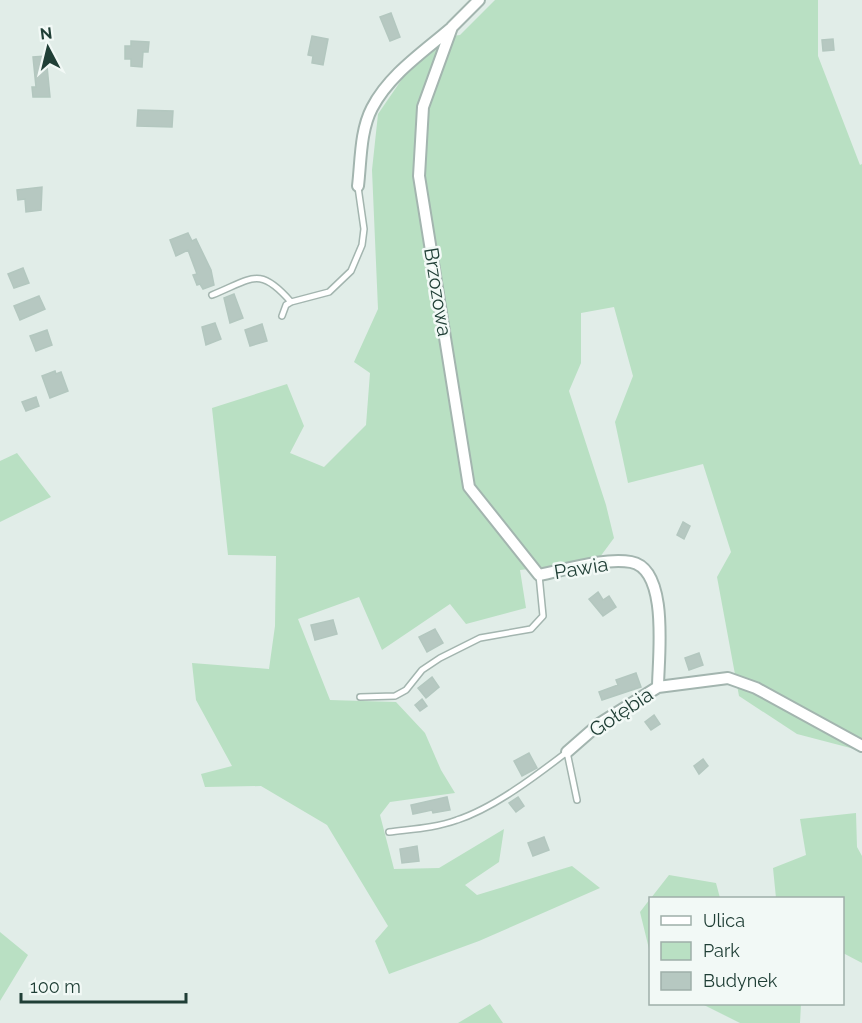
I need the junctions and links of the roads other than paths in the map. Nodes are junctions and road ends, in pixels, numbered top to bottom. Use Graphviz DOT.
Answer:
graph roads {
  1 [pos="479,0"];
  2 [pos="452,27"];
  3 [pos="358,186"];
  4 [pos="212,295"];
  5 [pos="291,302"];
  6 [pos="282,316"];
  7 [pos="539,575"];
  8 [pos="657,687"];
  9 [pos="360,696"];
  10 [pos="862,746"];
  11 [pos="567,752"];
  12 [pos="577,800"];
  13 [pos="389,832"];
  1 -- 2 [label="street, Brzozowa"];
  2 -- 3 [label="street"];
  2 -- 7 [label="street, Brzozowa"];
  3 -- 5 [label="lane"];
  4 -- 5 [label="lane"];
  5 -- 6 [label="lane"];
  7 -- 8 [label="street, Pawia"];
  7 -- 9 [label="lane, Pawia"];
  8 -- 10 [label="street, Gołębia"];
  8 -- 11 [label="street, Gołębia"];
  11 -- 12 [label="lane"];
  11 -- 13 [label="lane, Gołębia"];
}
